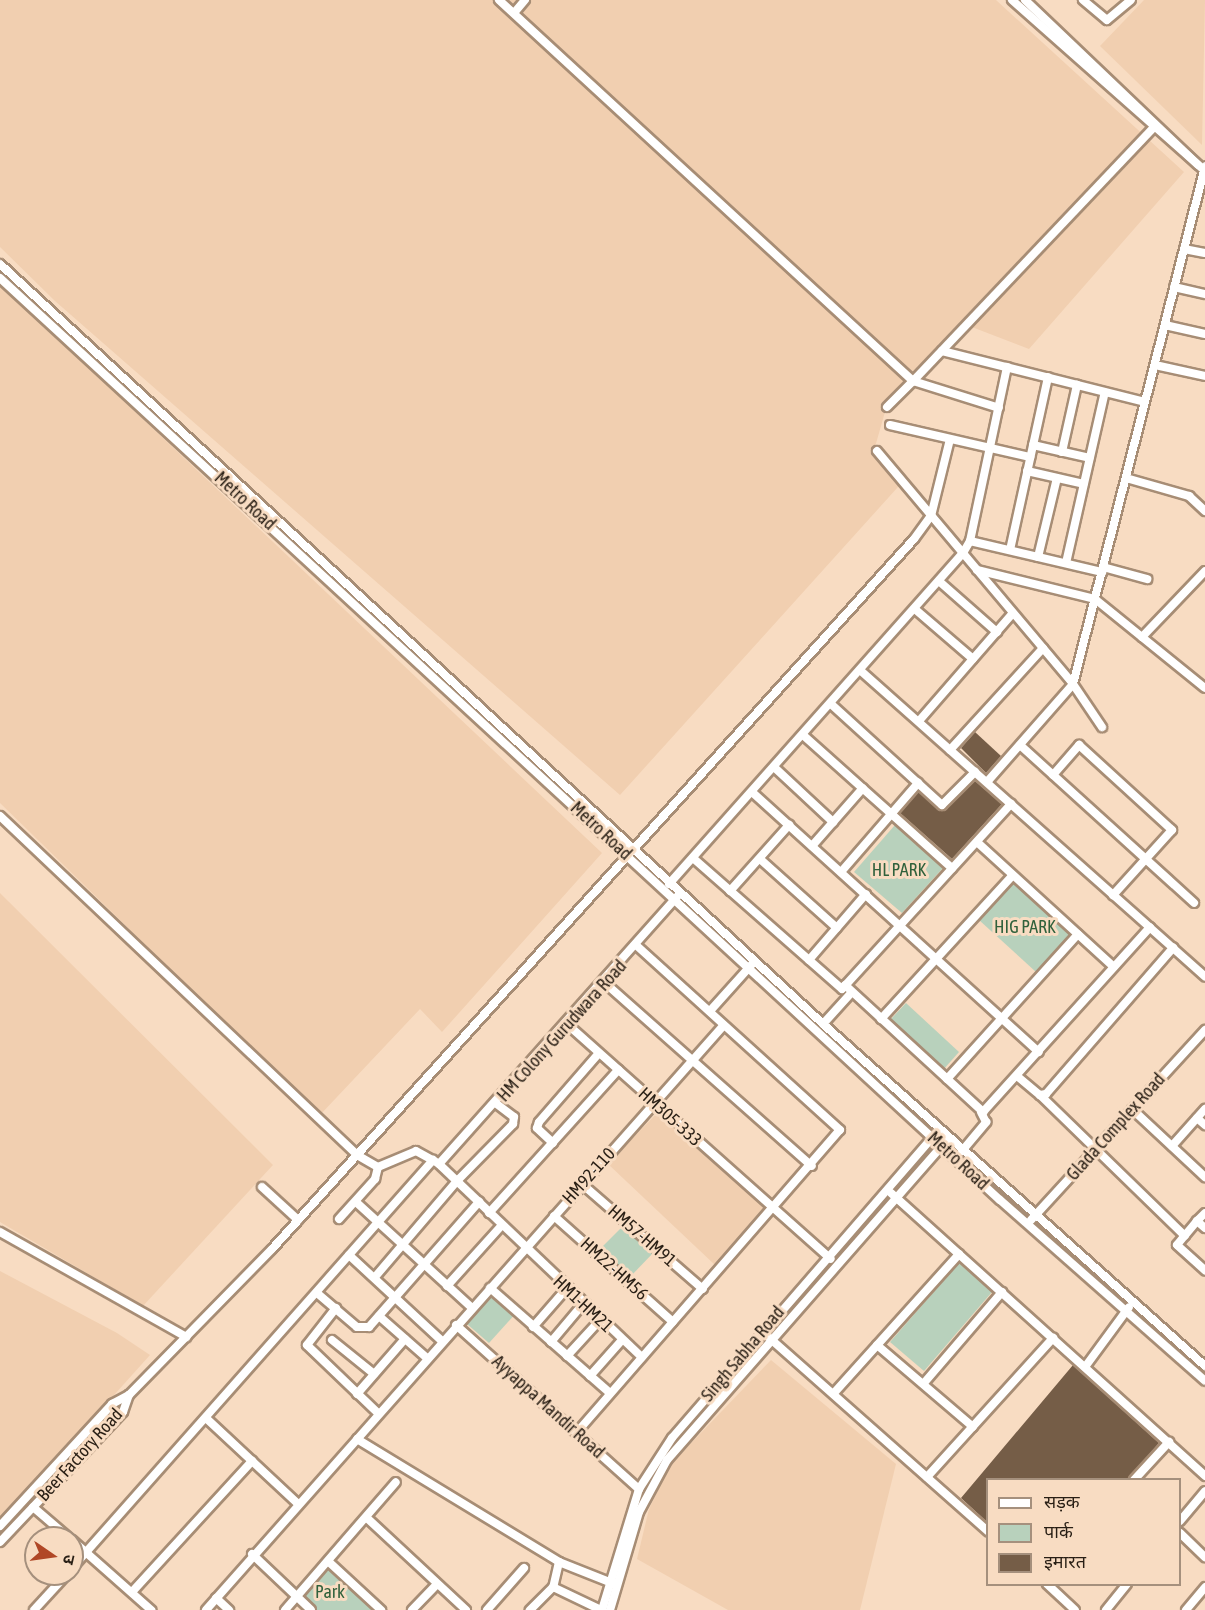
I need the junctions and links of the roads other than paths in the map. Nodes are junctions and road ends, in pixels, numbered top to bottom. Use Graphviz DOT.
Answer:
graph roads {
  1 [pos="499,0"];
  2 [pos="525,0"];
  3 [pos="1012,0"];
  4 [pos="1024,0"];
  5 [pos="1083,0"];
  6 [pos="1131,0"];
  7 [pos="514,13"];
  8 [pos="1153,128"];
  9 [pos="1202,168"];
  10 [pos="1195,205"];
  11 [pos="1205,207"];
  12 [pos="1184,249"];
  13 [pos="1205,253"];
  14 [pos="0,264"];
  15 [pos="0,278"];
  16 [pos="1174,287"];
  17 [pos="1205,294"];
  18 [pos="1165,325"];
  19 [pos="1205,334"];
  20 [pos="942,351"];
  21 [pos="1155,365"];
  22 [pos="1007,367"];
  23 [pos="1205,376"];
  24 [pos="1048,377"];
  25 [pos="913,381"];
  26 [pos="1077,385"];
  27 [pos="1105,392"];
  28 [pos="1145,402"];
  29 [pos="887,407"];
  30 [pos="999,408"];
  31 [pos="890,425"];
  32 [pos="950,439"];
  33 [pos="1033,445"];
  34 [pos="990,448"];
  35 [pos="877,451"];
  36 [pos="1062,452"];
  37 [pos="1030,457"];
  38 [pos="1090,458"];
  39 [pos="1027,471"];
  40 [pos="1057,478"];
  41 [pos="1126,478"];
  42 [pos="1084,484"];
  43 [pos="1205,511"];
  44 [pos="931,516"];
  45 [pos="970,541"];
  46 [pos="1010,550"];
  47 [pos="963,554"];
  48 [pos="1038,557"];
  49 [pos="1066,563"];
  50 [pos="976,569"];
  51 [pos="1102,569"];
  52 [pos="1205,572"];
  53 [pos="1148,579"];
  54 [pos="940,582"];
  55 [pos="1095,599"];
  56 [pos="916,610"];
  57 [pos="1013,613"];
  58 [pos="997,632"];
  59 [pos="1142,638"];
  60 [pos="1043,648"];
  61 [pos="973,659"];
  62 [pos="861,671"];
  63 [pos="1073,684"];
  64 [pos="1205,688"];
  65 [pos="831,704"];
  66 [pos="918,721"];
  67 [pos="1102,727"];
  68 [pos="804,735"];
  69 [pos="1020,745"];
  70 [pos="950,750"];
  71 [pos="774,767"];
  72 [pos="975,772"];
  73 [pos="1053,775"];
  74 [pos="987,782"];
  75 [pos="918,783"];
  76 [pos="863,788"];
  77 [pos="752,792"];
  78 [pos="1011,804"];
  79 [pos="891,814"];
  80 [pos="0,816"];
  81 [pos="833,822"];
  82 [pos="789,825"];
  83 [pos="976,842"];
  84 [pos="812,846"];
  85 [pos="636,851"];
  86 [pos="629,858"];
  87 [pos="693,858"];
  88 [pos="760,859"];
  89 [pos="1146,860"];
  90 [pos="952,868"];
  91 [pos="841,872"];
  92 [pos="1012,875"];
  93 [pos="669,884"];
  94 [pos="730,891"];
  95 [pos="866,894"];
  96 [pos="1113,895"];
  97 [pos="677,897"];
  98 [pos="1194,903"];
  99 [pos="900,925"];
  100 [pos="1150,927"];
  101 [pos="837,928"];
  102 [pos="1078,934"];
  103 [pos="638,947"];
  104 [pos="1173,948"];
  105 [pos="936,958"];
  106 [pos="809,960"];
  107 [pos="753,964"];
  108 [pos="1114,967"];
  109 [pos="1205,976"];
  110 [pos="605,982"];
  111 [pos="849,989"];
  112 [pos="710,1011"];
  113 [pos="1002,1018"];
  114 [pos="881,1019"];
  115 [pos="567,1024"];
  116 [pos="823,1024"];
  117 [pos="724,1025"];
  118 [pos="1205,1030"];
  119 [pos="1039,1052"];
  120 [pos="599,1053"];
  121 [pos="693,1060"];
  122 [pos="618,1070"];
  123 [pos="1017,1076"];
  124 [pos="947,1080"];
  125 [pos="1040,1095"];
  126 [pos="654,1103"];
  127 [pos="497,1104"];
  128 [pos="1132,1109"];
  129 [pos="1205,1109"];
  130 [pos="981,1112"];
  131 [pos="1197,1118"];
  132 [pos="1205,1125"];
  133 [pos="936,1133"];
  134 [pos="945,1142"];
  135 [pos="552,1143"];
  136 [pos="1172,1146"];
  137 [pos="962,1151"];
  138 [pos="1094,1151"];
  139 [pos="357,1155"];
  140 [pos="436,1162"];
  141 [pos="812,1166"];
  142 [pos="378,1167"];
  143 [pos="1205,1177"];
  144 [pos="457,1181"];
  145 [pos="582,1184"];
  146 [pos="262,1187"];
  147 [pos="886,1189"];
  148 [pos="895,1196"];
  149 [pos="356,1202"];
  150 [pos="479,1202"];
  151 [pos="772,1209"];
  152 [pos="489,1213"];
  153 [pos="1205,1213"];
  154 [pos="554,1216"];
  155 [pos="1034,1217"];
  156 [pos="339,1219"];
  157 [pos="298,1220"];
  158 [pos="1197,1221"];
  159 [pos="379,1222"];
  160 [pos="1027,1225"];
  161 [pos="502,1226"];
  162 [pos="1205,1228"];
  163 [pos="0,1232"];
  164 [pos="1185,1236"];
  165 [pos="401,1245"];
  166 [pos="525,1249"];
  167 [pos="959,1254"];
  168 [pos="349,1255"];
  169 [pos="828,1256"];
  170 [pos="835,1263"];
  171 [pos="424,1266"];
  172 [pos="1205,1270"];
  173 [pos="375,1277"];
  174 [pos="447,1286"];
  175 [pos="490,1288"];
  176 [pos="566,1289"];
  177 [pos="703,1289"];
  178 [pos="1002,1292"];
  179 [pos="317,1293"];
  180 [pos="395,1298"];
  181 [pos="583,1304"];
  182 [pos="1130,1306"];
  183 [pos="336,1308"];
  184 [pos="472,1308"];
  185 [pos="379,1316"];
  186 [pos="600,1320"];
  187 [pos="673,1322"];
  188 [pos="456,1325"];
  189 [pos="533,1327"];
  190 [pos="766,1335"];
  191 [pos="186,1337"];
  192 [pos="1053,1338"];
  193 [pos="405,1339"];
  194 [pos="332,1340"];
  195 [pos="622,1340"];
  196 [pos="442,1341"];
  197 [pos="551,1342"];
  198 [pos="877,1345"];
  199 [pos="567,1356"];
  200 [pos="642,1357"];
  201 [pos="427,1358"];
  202 [pos="1205,1366"];
  203 [pos="1085,1367"];
  204 [pos="374,1374"];
  205 [pos="590,1376"];
  206 [pos="1205,1381"];
  207 [pos="924,1383"];
  208 [pos="610,1393"];
  209 [pos="834,1393"];
  210 [pos="357,1394"];
  211 [pos="129,1395"];
  212 [pos="378,1413"];
  213 [pos="207,1419"];
  214 [pos="973,1427"];
  215 [pos="578,1431"];
  216 [pos="357,1439"];
  217 [pos="1168,1442"];
  218 [pos="252,1461"];
  219 [pos="1205,1476"];
  220 [pos="927,1477"];
  221 [pos="1135,1478"];
  222 [pos="396,1482"];
  223 [pos="639,1489"];
  224 [pos="1205,1491"];
  225 [pos="297,1503"];
  226 [pos="33,1507"];
  227 [pos="367,1518"];
  228 [pos="1181,1519"];
  229 [pos="0,1526"];
  230 [pos="56,1526"];
  231 [pos="986,1530"];
  232 [pos="1181,1535"];
  233 [pos="0,1542"];
  234 [pos="86,1553"];
  235 [pos="252,1554"];
  236 [pos="1204,1554"];
  237 [pos="328,1562"];
  238 [pos="559,1562"];
  239 [pos="524,1568"];
  240 [pos="612,1583"];
  241 [pos="437,1584"];
  242 [pos="56,1586"];
  243 [pos="1049,1586"];
  244 [pos="1125,1586"];
  245 [pos="553,1587"];
  246 [pos="1205,1587"];
  247 [pos="132,1592"];
  248 [pos="296,1596"];
  249 [pos="216,1598"];
  250 [pos="147,1609"];
  251 [pos="34,1610"];
  252 [pos="206,1610"];
  253 [pos="229,1610"];
  254 [pos="285,1610"];
  255 [pos="311,1610"];
  256 [pos="381,1610"];
  257 [pos="412,1610"];
  258 [pos="466,1610"];
  259 [pos="487,1610"];
  260 [pos="530,1610"];
  261 [pos="601,1610"];
  262 [pos="610,1610"];
  263 [pos="1075,1610"];
  264 [pos="1106,1610"];
  265 [pos="1186,1610"];
  1 -- 7 [label="street"];
  2 -- 7 [label="street"];
  3 -- 8 [label="street"];
  4 -- 9 [label="street"];
  5 -- 6 [label="street"];
  7 -- 25 [label="street"];
  8 -- 9 [label="street"];
  8 -- 20 [label="street"];
  9 -- 10 [label="street"];
  10 -- 11 [label="street"];
  10 -- 12 [label="street"];
  12 -- 13 [label="street"];
  12 -- 16 [label="street"];
  14 -- 85 [label="street, Metro Road"];
  15 -- 86 [label="street, Metro Road"];
  16 -- 17 [label="street"];
  16 -- 18 [label="street"];
  18 -- 19 [label="street"];
  18 -- 21 [label="street"];
  20 -- 22 [label="street"];
  20 -- 25 [label="street"];
  21 -- 23 [label="street"];
  21 -- 28 [label="street"];
  22 -- 24 [label="street"];
  22 -- 30 [label="street"];
  24 -- 26 [label="street"];
  24 -- 33 [label="street"];
  25 -- 29 [label="street"];
  25 -- 30 [label="street"];
  26 -- 27 [label="street"];
  26 -- 36 [label="street"];
  27 -- 28 [label="street"];
  27 -- 38 [label="street"];
  28 -- 41 [label="street"];
  30 -- 34 [label="street"];
  31 -- 32 [label="street"];
  32 -- 34 [label="street"];
  32 -- 44 [label="street"];
  33 -- 36 [label="street"];
  33 -- 37 [label="street"];
  34 -- 37 [label="street"];
  34 -- 45 [label="street"];
  35 -- 44 [label="street"];
  36 -- 38 [label="street"];
  37 -- 39 [label="street"];
  38 -- 42 [label="street"];
  39 -- 40 [label="street"];
  39 -- 46 [label="street"];
  40 -- 42 [label="street"];
  40 -- 48 [label="street"];
  41 -- 43 [label="street"];
  41 -- 51 [label="street"];
  42 -- 49 [label="street"];
  44 -- 47 [label="street"];
  44 -- 85 [label="street"];
  45 -- 46 [label="street"];
  45 -- 47 [label="street"];
  46 -- 48 [label="street"];
  47 -- 50 [label="street"];
  47 -- 54 [label="street"];
  48 -- 49 [label="street"];
  49 -- 51 [label="street"];
  50 -- 55 [label="street"];
  50 -- 57 [label="street"];
  51 -- 53 [label="street"];
  51 -- 55 [label="street"];
  52 -- 59 [label="street"];
  54 -- 56 [label="street"];
  54 -- 58 [label="street"];
  55 -- 59 [label="street"];
  55 -- 63 [label="street"];
  56 -- 61 [label="street"];
  56 -- 62 [label="street"];
  57 -- 58 [label="street"];
  57 -- 60 [label="street"];
  58 -- 61 [label="street"];
  59 -- 64 [label="street"];
  60 -- 63 [label="street"];
  60 -- 70 [label="street"];
  61 -- 66 [label="street"];
  62 -- 65 [label="street"];
  62 -- 66 [label="street"];
  63 -- 67 [label="street"];
  63 -- 69 [label="street"];
  65 -- 68 [label="street"];
  65 -- 75 [label="street"];
  66 -- 70 [label="street"];
  68 -- 71 [label="street"];
  68 -- 76 [label="street"];
  69 -- 73 [label="street"];
  69 -- 74 [label="street"];
  70 -- 72 [label="street"];
  71 -- 77 [label="street"];
  71 -- 81 [label="street"];
  72 -- 74 [label="street"];
  72 -- 75 [label="street"];
  73 -- 89 [label="street"];
  73 -- 89 [label="street"];
  74 -- 78 [label="street"];
  75 -- 79 [label="street"];
  76 -- 79 [label="street"];
  76 -- 81 [label="street"];
  77 -- 82 [label="street"];
  77 -- 87 [label="street"];
  78 -- 83 [label="street"];
  78 -- 96 [label="street"];
  79 -- 90 [label="street"];
  79 -- 91 [label="street"];
  80 -- 139 [label="street"];
  81 -- 84 [label="street"];
  82 -- 84 [label="street"];
  82 -- 88 [label="street"];
  83 -- 90 [label="street"];
  83 -- 92 [label="street"];
  84 -- 91 [label="street"];
  85 -- 86 [label="street"];
  85 -- 93 [label="street, Metro Road"];
  86 -- 97 [label="street, Metro Road"];
  86 -- 139 [label="street"];
  87 -- 93 [label="street"];
  87 -- 94 [label="street"];
  88 -- 94 [label="street"];
  88 -- 101 [label="street"];
  89 -- 96 [label="street"];
  89 -- 98 [label="street"];
  90 -- 99 [label="street"];
  91 -- 95 [label="street"];
  92 -- 102 [label="street"];
  92 -- 105 [label="street"];
  93 -- 97 [label="street, Metro Road"];
  94 -- 106 [label="street"];
  95 -- 99 [label="street"];
  95 -- 101 [label="street"];
  96 -- 100 [label="street"];
  97 -- 103 [label="street, HM Colony Gurudwara Road"];
  97 -- 107 [label="street, Metro Road"];
  99 -- 105 [label="street"];
  99 -- 111 [label="street"];
  100 -- 104 [label="street"];
  100 -- 108 [label="street"];
  101 -- 106 [label="street"];
  102 -- 108 [label="street"];
  102 -- 113 [label="street"];
  103 -- 110 [label="street, HM Colony Gurudwara Road"];
  103 -- 112 [label="street"];
  104 -- 109 [label="street"];
  104 -- 125 [label="street"];
  105 -- 113 [label="street"];
  105 -- 114 [label="street"];
  106 -- 111 [label="street"];
  107 -- 112 [label="street"];
  107 -- 116 [label="street, Metro Road"];
  107 -- 133 [label="street, Metro Road"];
  108 -- 119 [label="street"];
  110 -- 115 [label="street, HM Colony Gurudwara Road"];
  110 -- 121 [label="street"];
  111 -- 114 [label="street"];
  111 -- 116 [label="street"];
  112 -- 117 [label="street"];
  113 -- 119 [label="street"];
  113 -- 124 [label="street"];
  114 -- 124 [label="street"];
  115 -- 120 [label="street, HM305-333"];
  115 -- 127 [label="street, HM Colony Gurudwara Road"];
  116 -- 133 [label="street, Metro Road"];
  117 -- 121 [label="street, HM92-110"];
  117 -- 141 [label="street"];
  118 -- 128 [label="street, Glada Complex Road"];
  119 -- 123 [label="street"];
  120 -- 122 [label="street, HM305-333"];
  120 -- 135 [label="street"];
  121 -- 126 [label="street, HM92-110"];
  121 -- 141 [label="street"];
  122 -- 126 [label="street, HM305-333"];
  122 -- 135 [label="street"];
  123 -- 125 [label="street"];
  123 -- 130 [label="street"];
  124 -- 130 [label="street"];
  125 -- 138 [label="street"];
  126 -- 145 [label="street, HM92-110"];
  126 -- 151 [label="street, HM305-333"];
  127 -- 140 [label="street, HM Colony Gurudwara Road"];
  127 -- 144 [label="street"];
  128 -- 136 [label="street"];
  128 -- 138 [label="street, Glada Complex Road"];
  129 -- 131 [label="street"];
  130 -- 137 [label="street"];
  131 -- 132 [label="street"];
  131 -- 136 [label="street"];
  133 -- 134 [label="street, Metro Road"];
  133 -- 147 [label="street, Singh Sabha Road"];
  134 -- 137 [label="street, Metro Road"];
  134 -- 148 [label="street, Singh Sabha Road"];
  134 -- 160 [label="street, Metro Road"];
  135 -- 152 [label="street"];
  136 -- 143 [label="street"];
  137 -- 155 [label="street, Metro Road"];
  138 -- 155 [label="street, Glada Complex Road"];
  138 -- 164 [label="street"];
  139 -- 142 [label="street"];
  139 -- 157 [label="street"];
  140 -- 142 [label="street"];
  140 -- 144 [label="street, HM1-HM21"];
  140 -- 159 [label="street, HM Colony Gurudwara Road"];
  141 -- 151 [label="street"];
  142 -- 149 [label="street"];
  144 -- 150 [label="street, HM1-HM21"];
  144 -- 165 [label="street"];
  145 -- 154 [label="street, HM92-110"];
  145 -- 177 [label="street, HM57-HM91"];
  146 -- 157 [label="street"];
  147 -- 148 [label="street"];
  147 -- 169 [label="street, Singh Sabha Road"];
  148 -- 167 [label="street"];
  148 -- 170 [label="street, Singh Sabha Road"];
  149 -- 156 [label="street"];
  149 -- 159 [label="street"];
  150 -- 152 [label="street, HM1-HM21"];
  150 -- 171 [label="street"];
  151 -- 169 [label="street, HM305-333"];
  151 -- 177 [label="street"];
  152 -- 161 [label="street, HM1-HM21"];
  153 -- 158 [label="street"];
  154 -- 166 [label="street, HM92-110"];
  154 -- 187 [label="street, HM22-HM56"];
  155 -- 160 [label="street, Glada Complex Road"];
  155 -- 182 [label="street, Metro Road"];
  157 -- 191 [label="street"];
  158 -- 162 [label="street"];
  158 -- 164 [label="street"];
  159 -- 165 [label="street"];
  159 -- 168 [label="street, HM Colony Gurudwara Road"];
  160 -- 182 [label="street, Metro Road"];
  161 -- 166 [label="street, HM1-HM21"];
  161 -- 174 [label="street"];
  163 -- 191 [label="street"];
  164 -- 172 [label="street"];
  165 -- 171 [label="street"];
  165 -- 173 [label="street"];
  166 -- 175 [label="street, HM92-110"];
  166 -- 176 [label="street, HM1-HM21"];
  167 -- 178 [label="street"];
  167 -- 198 [label="street"];
  168 -- 173 [label="street"];
  168 -- 179 [label="street, HM Colony Gurudwara Road"];
  169 -- 170 [label="street, HM305-333"];
  169 -- 190 [label="street, Singh Sabha Road"];
  170 -- 190 [label="street, Singh Sabha Road"];
  171 -- 174 [label="street"];
  171 -- 180 [label="street"];
  173 -- 180 [label="street"];
  174 -- 184 [label="street"];
  175 -- 184 [label="street, HM92-110"];
  175 -- 189 [label="street"];
  176 -- 181 [label="street, HM1-HM21"];
  176 -- 189 [label="street"];
  177 -- 187 [label="street"];
  178 -- 192 [label="street"];
  178 -- 207 [label="street"];
  179 -- 183 [label="street"];
  179 -- 213 [label="street, HM Colony Gurudwara Road"];
  180 -- 185 [label="street"];
  180 -- 196 [label="street"];
  181 -- 186 [label="street, HM1-HM21"];
  181 -- 197 [label="street"];
  182 -- 202 [label="street, Metro Road"];
  182 -- 203 [label="street"];
  182 -- 206 [label="street, Metro Road"];
  183 -- 185 [label="street"];
  183 -- 210 [label="street"];
  184 -- 188 [label="street, HM92-110"];
  185 -- 193 [label="street"];
  186 -- 195 [label="street, HM1-HM21"];
  186 -- 199 [label="street"];
  187 -- 200 [label="street"];
  188 -- 196 [label="street, HM92-110"];
  188 -- 215 [label="street, Ayyappa Mandir Road"];
  189 -- 197 [label="street"];
  190 -- 209 [label="street"];
  190 -- 223 [label="street, Singh Sabha Road"];
  190 -- 262 [label="street, Singh Sabha Road"];
  191 -- 211 [label="street"];
  192 -- 203 [label="street"];
  192 -- 214 [label="street"];
  193 -- 201 [label="street"];
  193 -- 204 [label="street"];
  194 -- 204 [label="street"];
  195 -- 200 [label="street, HM1-HM21"];
  195 -- 205 [label="street"];
  196 -- 201 [label="street, HM92-110"];
  197 -- 199 [label="street"];
  198 -- 207 [label="street"];
  198 -- 209 [label="street"];
  199 -- 205 [label="street"];
  200 -- 208 [label="street"];
  201 -- 212 [label="street, HM92-110"];
  203 -- 217 [label="street"];
  204 -- 210 [label="street"];
  205 -- 208 [label="street"];
  207 -- 214 [label="street"];
  208 -- 215 [label="street"];
  209 -- 220 [label="street"];
  210 -- 212 [label="street"];
  211 -- 226 [label="street, Beer Factory Road"];
  211 -- 229 [label="street, Beer Factory Road"];
  212 -- 216 [label="street, HM92-110"];
  213 -- 218 [label="street"];
  213 -- 234 [label="street, HM Colony Gurudwara Road"];
  214 -- 220 [label="street"];
  215 -- 223 [label="street, Ayyappa Mandir Road"];
  216 -- 225 [label="street, HM92-110"];
  216 -- 238 [label="street"];
  217 -- 219 [label="street"];
  217 -- 221 [label="street"];
  218 -- 225 [label="street"];
  218 -- 247 [label="street"];
  220 -- 231 [label="street"];
  222 -- 227 [label="street"];
  223 -- 240 [label="street, Singh Sabha Road"];
  224 -- 228 [label="street"];
  225 -- 235 [label="street, HM92-110"];
  226 -- 230 [label="street"];
  226 -- 233 [label="street, Beer Factory Road"];
  227 -- 237 [label="street"];
  227 -- 241 [label="street"];
  232 -- 236 [label="street"];
  234 -- 247 [label="street"];
  235 -- 248 [label="street"];
  235 -- 249 [label="street, HM92-110"];
  237 -- 248 [label="street"];
  237 -- 256 [label="street"];
  238 -- 240 [label="street"];
  238 -- 245 [label="street"];
  239 -- 259 [label="street"];
  240 -- 261 [label="street, Singh Sabha Road"];
  241 -- 257 [label="street"];
  241 -- 258 [label="street"];
  242 -- 251 [label="street"];
  243 -- 263 [label="street"];
  244 -- 264 [label="street"];
  245 -- 260 [label="street"];
  245 -- 261 [label="street"];
  246 -- 265 [label="street"];
  247 -- 250 [label="street"];
  248 -- 254 [label="street"];
  248 -- 255 [label="street"];
  249 -- 252 [label="street, HM92-110"];
  249 -- 253 [label="street"];
}
